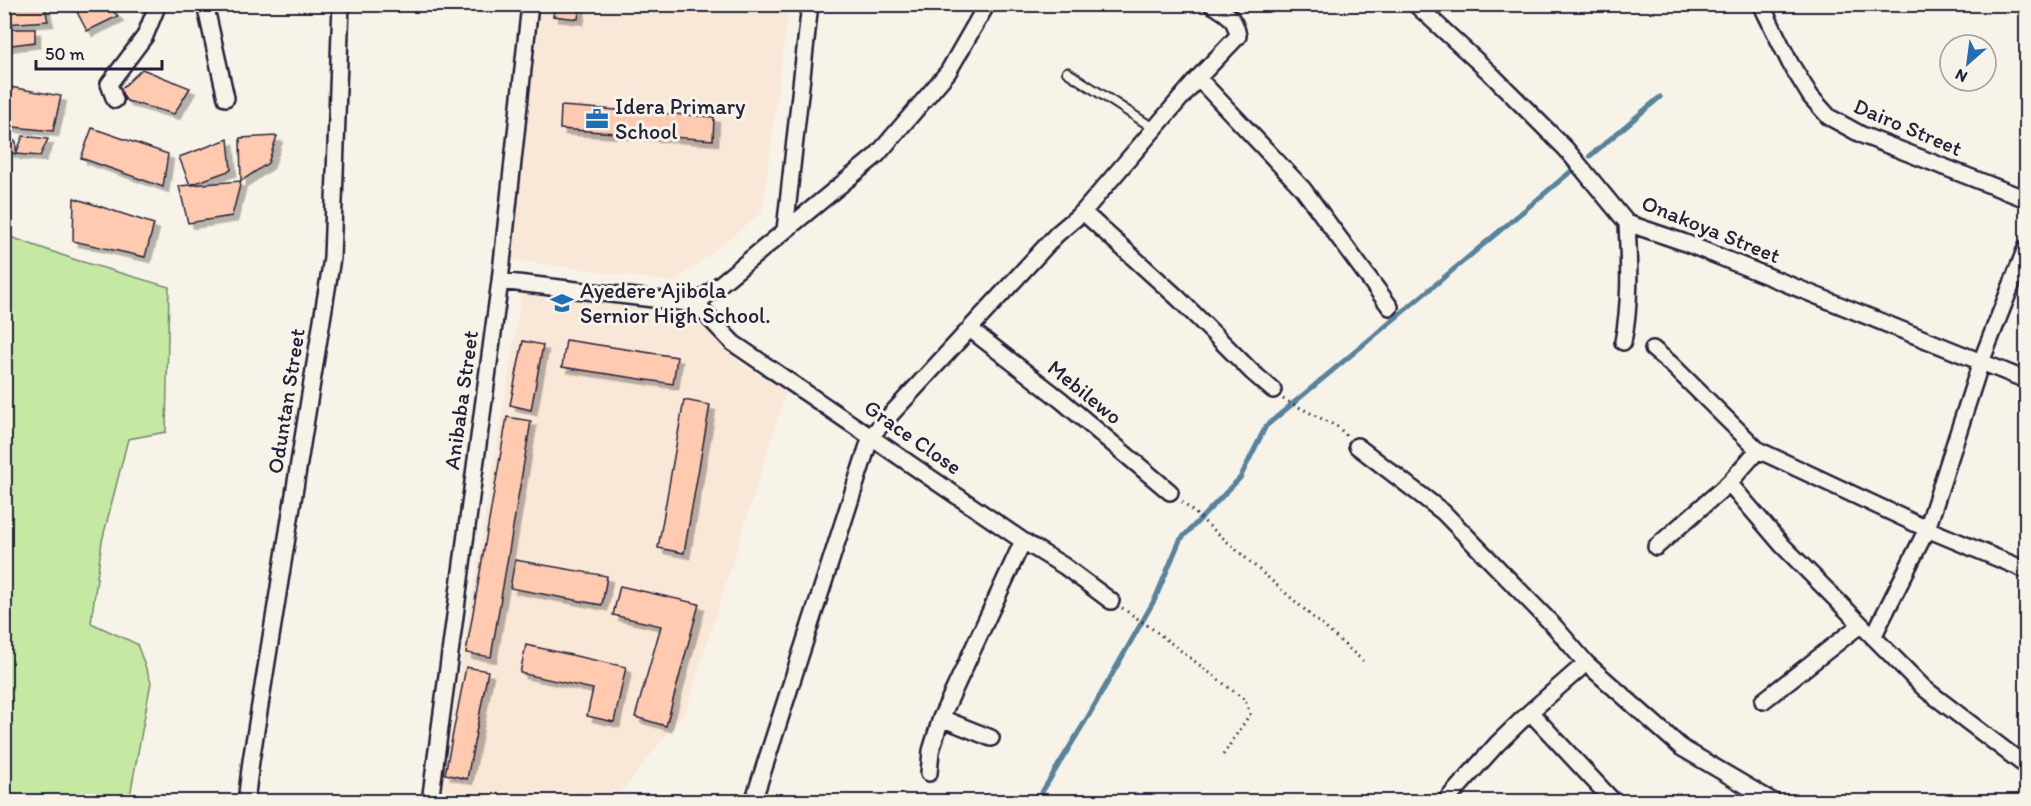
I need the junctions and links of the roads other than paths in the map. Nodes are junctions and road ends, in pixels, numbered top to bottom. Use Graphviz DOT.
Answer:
graph roads {
  1 [pos="158,4"];
  2 [pos="206,4"];
  3 [pos="341,4"];
  4 [pos="530,4"];
  5 [pos="810,4"];
  6 [pos="987,4"];
  7 [pos="1211,4"];
  8 [pos="1415,4"];
  9 [pos="1761,4"];
  10 [pos="1066,72"];
  11 [pos="1198,78"];
  12 [pos="225,98"];
  13 [pos="115,100"];
  14 [pos="1155,129"];
  15 [pos="2026,199"];
  16 [pos="1083,212"];
  17 [pos="1627,223"];
  18 [pos="785,230"];
  19 [pos="2026,248"];
  20 [pos="500,281"];
  21 [pos="696,304"];
  22 [pos="1390,307"];
  23 [pos="970,329"];
  24 [pos="1623,342"];
  25 [pos="1653,349"];
  26 [pos="1981,362"];
  27 [pos="2026,380"];
  28 [pos="1273,390"];
  29 [pos="871,436"];
  30 [pos="1357,446"];
  31 [pos="1758,450"];
  32 [pos="1729,483"];
  33 [pos="1170,492"];
  34 [pos="1927,529"];
  35 [pos="1023,541"];
  36 [pos="1656,547"];
  37 [pos="2026,570"];
  38 [pos="1111,601"];
  39 [pos="1860,625"];
  40 [pos="1873,638"];
  41 [pos="1586,663"];
  42 [pos="1763,701"];
  43 [pos="1530,712"];
  44 [pos="941,718"];
  45 [pos="991,738"];
  46 [pos="2026,766"];
  47 [pos="929,773"];
  48 [pos="246,801"];
  49 [pos="430,801"];
  50 [pos="753,801"];
  51 [pos="1445,801"];
  52 [pos="1614,801"];
  53 [pos="1773,801"];
  1 -- 13 [label="street"];
  2 -- 12 [label="street"];
  3 -- 48 [label="street, Oduntan Street"];
  4 -- 20 [label="street, Anibaba Street"];
  5 -- 18 [label="street"];
  6 -- 18 [label="street"];
  7 -- 11 [label="street"];
  8 -- 17 [label="street, Onakoya Street"];
  9 -- 15 [label="street, Dairo Street"];
  10 -- 14 [label="lane"];
  11 -- 14 [label="street"];
  11 -- 22 [label="street"];
  14 -- 16 [label="street"];
  16 -- 23 [label="street"];
  16 -- 28 [label="street"];
  17 -- 24 [label="street"];
  17 -- 26 [label="street, Onakoya Street"];
  18 -- 21 [label="street"];
  19 -- 26 [label="street"];
  20 -- 21 [label="street"];
  20 -- 49 [label="street, Anibaba Street"];
  21 -- 29 [label="street, Grace Close"];
  23 -- 29 [label="street"];
  23 -- 33 [label="street, Mebilewo"];
  25 -- 31 [label="street"];
  26 -- 27 [label="street, Onakoya Street"];
  26 -- 34 [label="street"];
  29 -- 35 [label="street, Grace Close"];
  29 -- 50 [label="street"];
  30 -- 41 [label="street"];
  31 -- 32 [label="street"];
  31 -- 34 [label="street"];
  32 -- 36 [label="street"];
  32 -- 39 [label="street"];
  34 -- 37 [label="street"];
  34 -- 40 [label="street"];
  35 -- 38 [label="street, Grace Close"];
  35 -- 44 [label="street"];
  39 -- 40 [label="street"];
  39 -- 42 [label="street"];
  40 -- 46 [label="street"];
  41 -- 43 [label="street"];
  41 -- 53 [label="street"];
  43 -- 51 [label="street"];
  43 -- 52 [label="street"];
  44 -- 45 [label="street"];
  44 -- 47 [label="street"];
}
